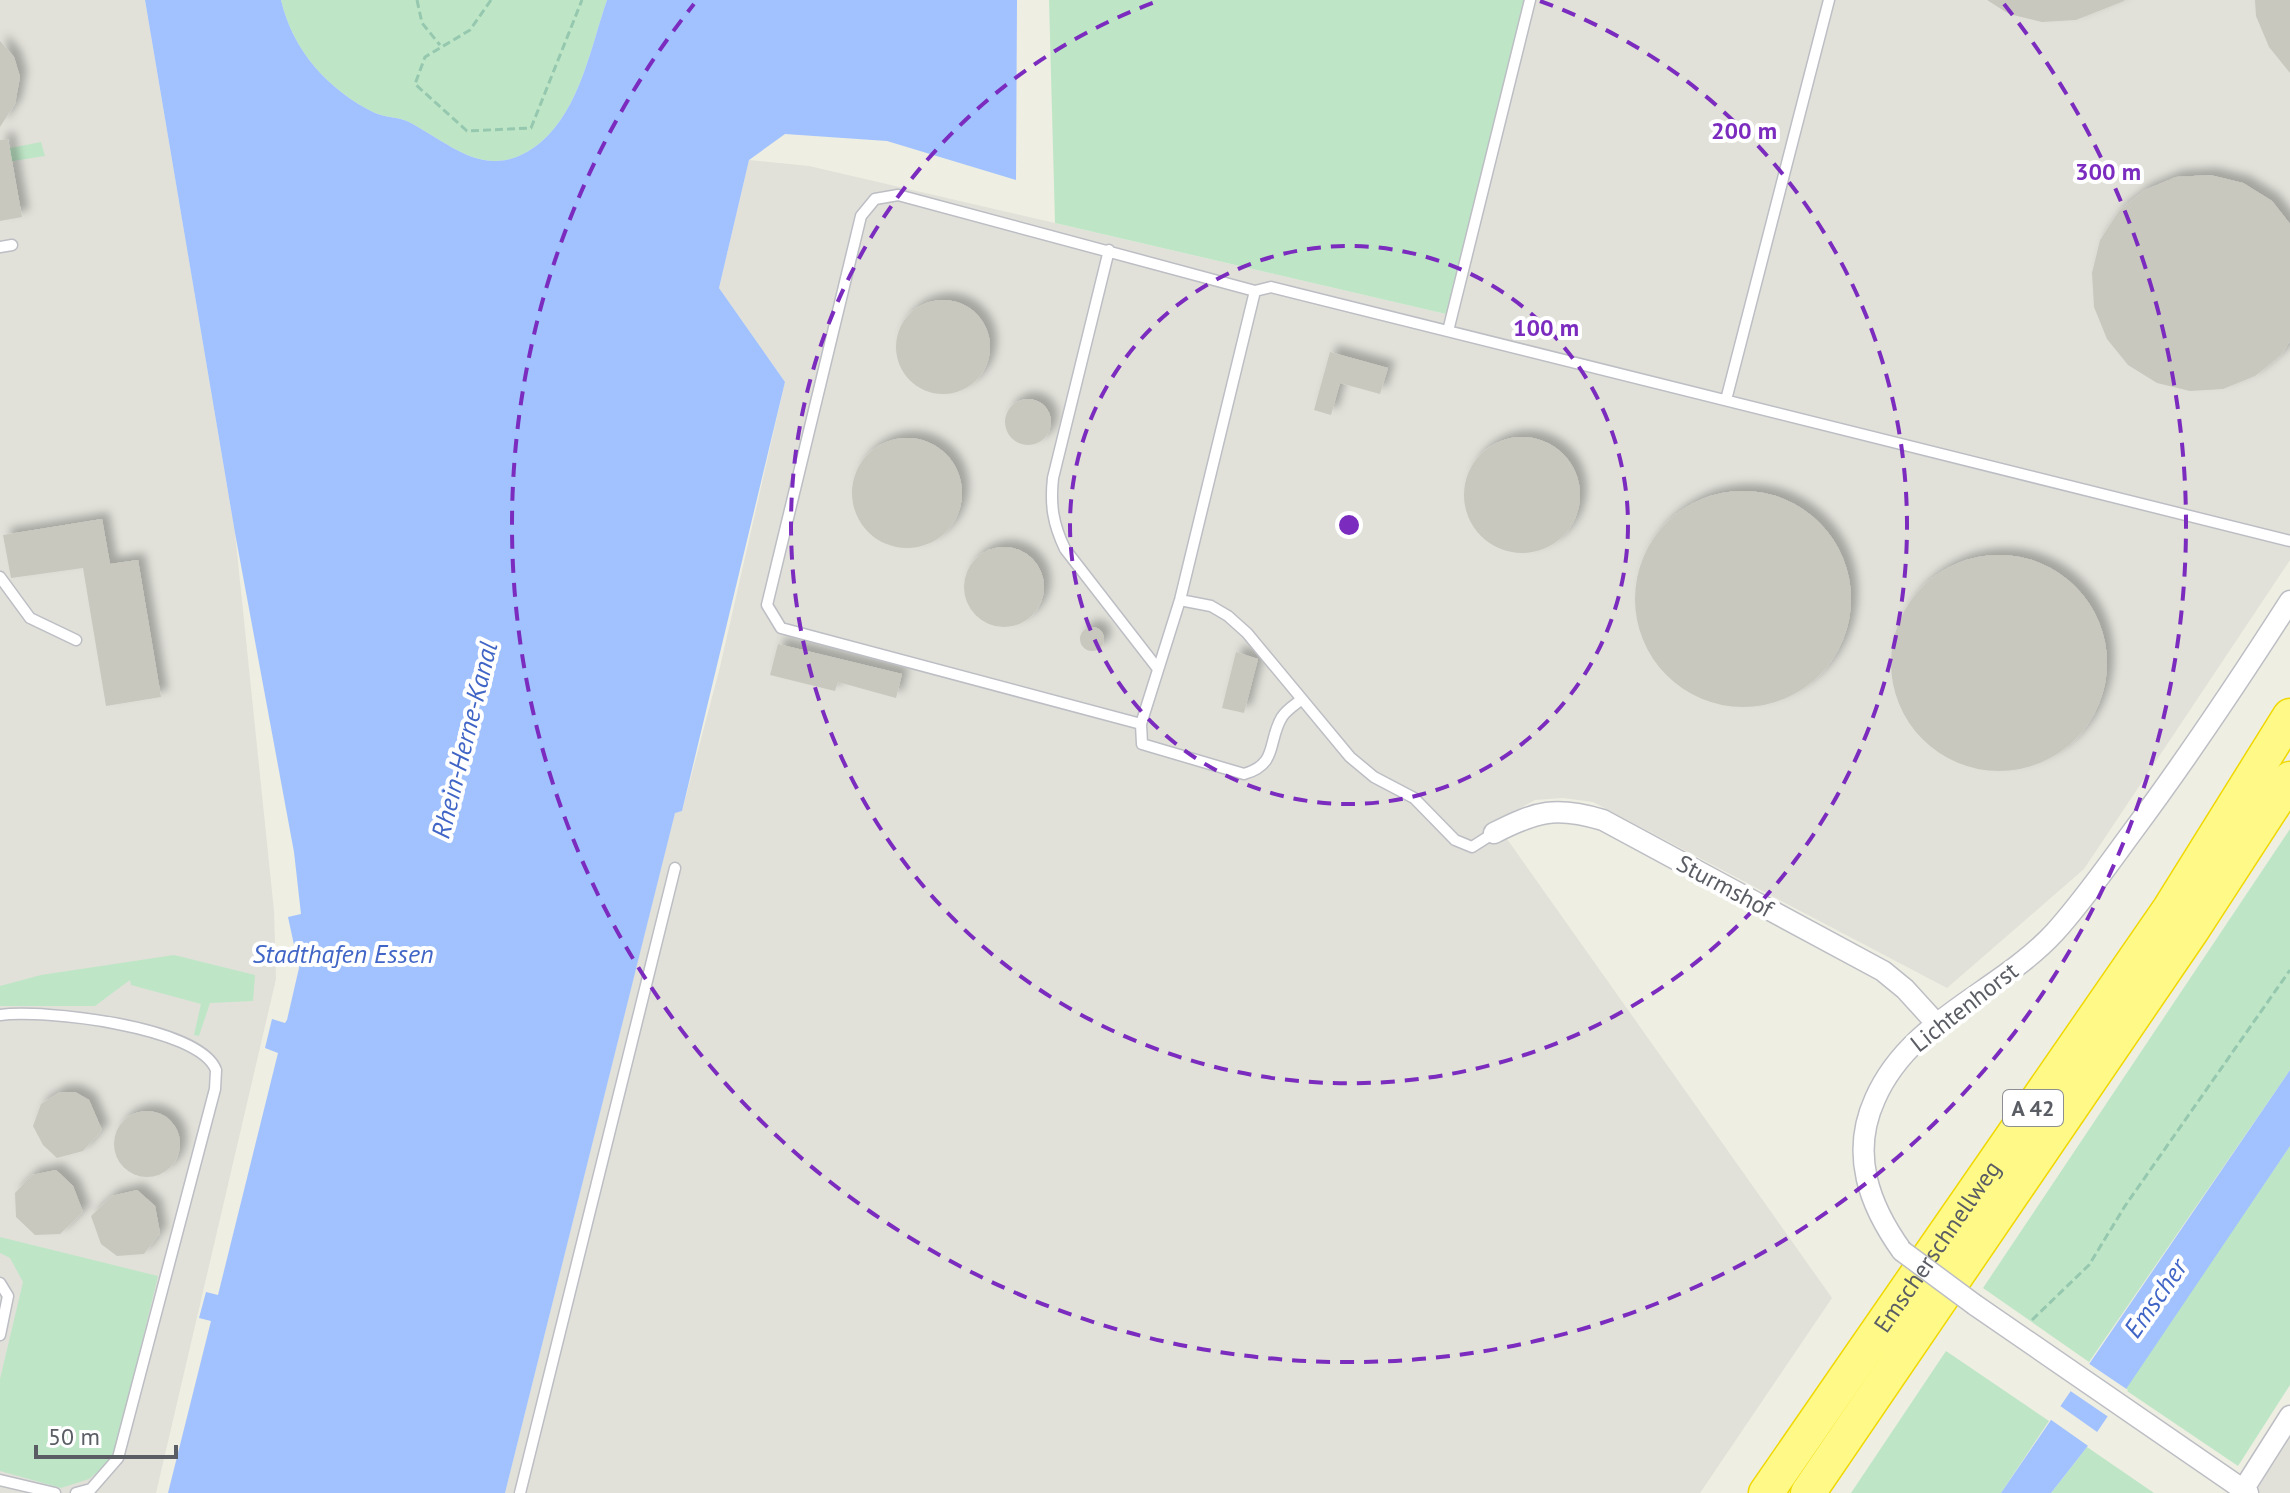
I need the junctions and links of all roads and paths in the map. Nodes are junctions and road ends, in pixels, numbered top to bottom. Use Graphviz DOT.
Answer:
graph roads {
  1 [pos="417,0"];
  2 [pos="491,0"];
  3 [pos="582,0"];
  4 [pos="1530,0"];
  5 [pos="1829,0"];
  6 [pos="440,45"];
  7 [pos="12,245"];
  8 [pos="0,247"];
  9 [pos="1109,250"];
  10 [pos="1255,291"];
  11 [pos="1448,331"];
  12 [pos="1726,400"];
  13 [pos="2290,541"];
  14 [pos="0,577"];
  15 [pos="1180,600"];
  16 [pos="2290,601"];
  17 [pos="76,640"];
  18 [pos="1158,669"];
  19 [pos="1302,699"];
  20 [pos="2290,716"];
  21 [pos="1141,724"];
  22 [pos="2290,779"];
  23 [pos="1494,833"];
  24 [pos="675,868"];
  25 [pos="2290,970"];
  26 [pos="0,1015"];
  27 [pos="1936,1023"];
  28 [pos="0,1283"];
  29 [pos="2017,1334"];
  30 [pos="0,1335"];
  31 [pos="2290,1416"];
  32 [pos="0,1480"];
  33 [pos="2246,1491"];
  34 [pos="55,1493"];
  35 [pos="76,1493"];
  36 [pos="520,1493"];
  37 [pos="1766,1493"];
  38 [pos="1808,1493"];
  1 -- 6 [label="path"];
  2 -- 6 [label="path"];
  3 -- 6 [label="path"];
  4 -- 11 [label="lane"];
  5 -- 12 [label="lane"];
  7 -- 8 [label="lane"];
  9 -- 10 [label="lane"];
  9 -- 18 [label="lane"];
  9 -- 21 [label="lane"];
  10 -- 11 [label="lane"];
  10 -- 15 [label="lane"];
  11 -- 12 [label="lane"];
  12 -- 13 [label="lane"];
  14 -- 17 [label="lane"];
  15 -- 18 [label="lane"];
  15 -- 19 [label="lane"];
  16 -- 27 [label="street, Lichtenhorst"];
  18 -- 21 [label="lane"];
  19 -- 21 [label="lane"];
  19 -- 23 [label="lane"];
  20 -- 37 [label="highway, Emscherschnellweg / A 42"];
  22 -- 38 [label="highway, Emscherschnellweg / A 42"];
  23 -- 27 [label="street, Sturmshof"];
  24 -- 36 [label="lane"];
  25 -- 29 [label="path"];
  26 -- 35 [label="lane"];
  27 -- 29 [label="street, Lichtenhorst, bridge"];
  28 -- 30 [label="lane"];
  29 -- 33 [label="street, Lichtenhorst"];
  31 -- 33 [label="street"];
  32 -- 34 [label="lane"];
}
